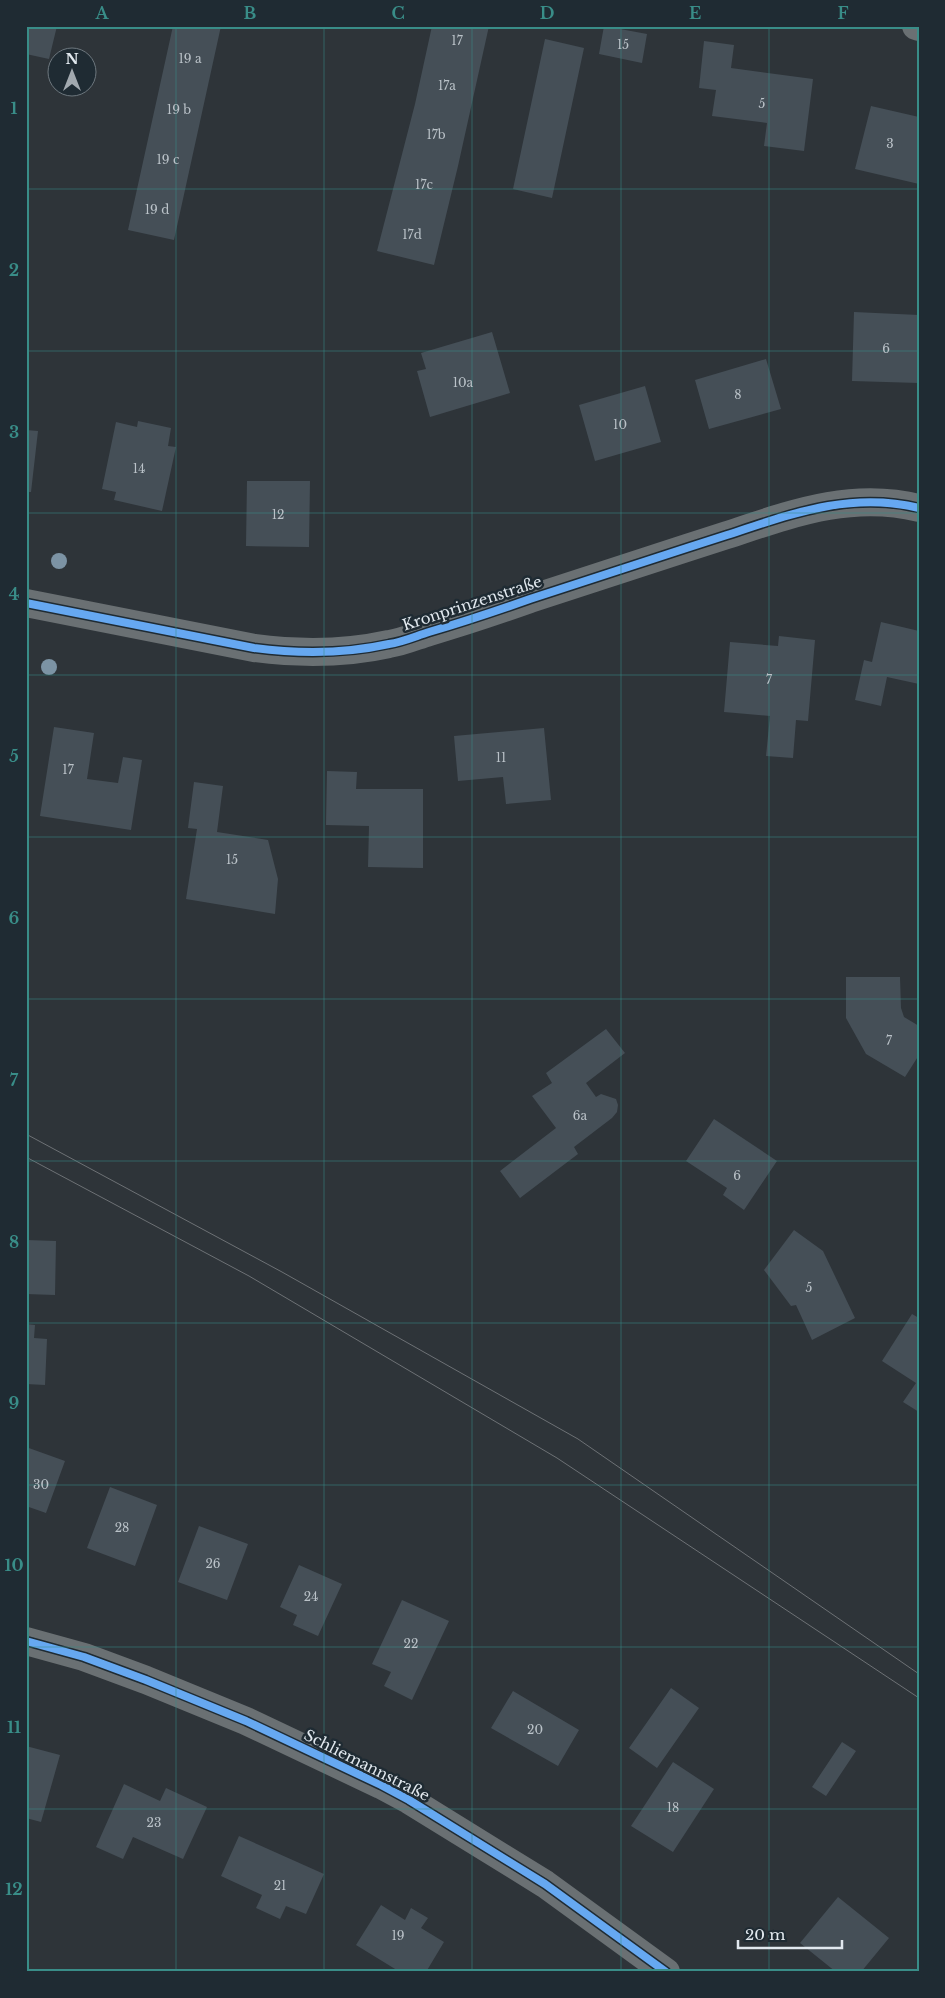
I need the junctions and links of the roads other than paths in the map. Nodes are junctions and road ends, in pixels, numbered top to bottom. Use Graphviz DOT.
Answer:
graph roads {
  1 [pos="919,508"];
  2 [pos="26,603"];
  3 [pos="26,1641"];
  4 [pos="666,1972"];
  1 -- 2 [label="street, Kronprinzenstraße"];
  3 -- 4 [label="street, Schliemannstraße"];
}
